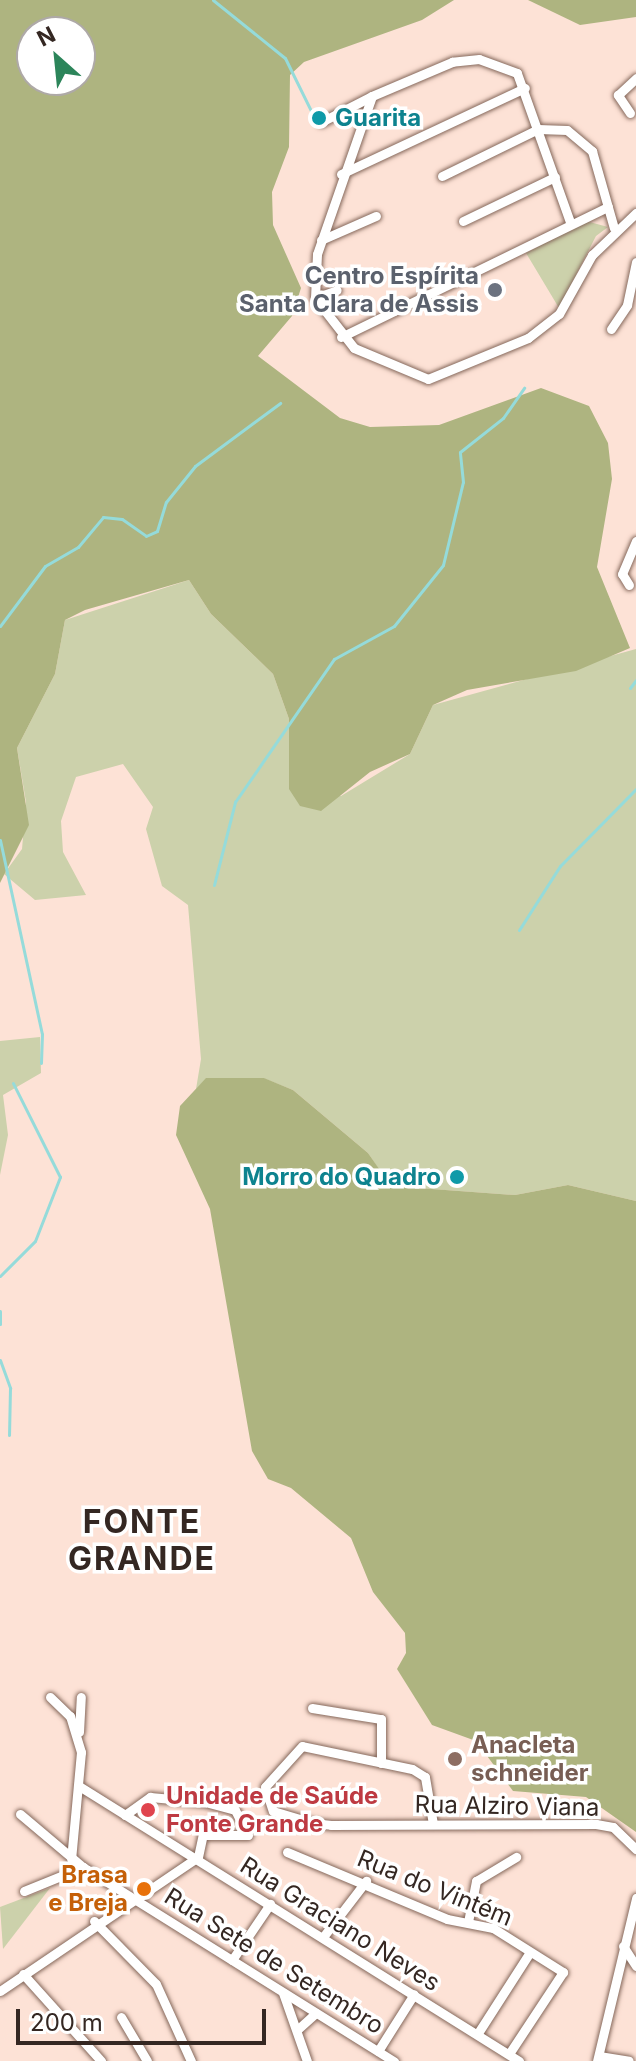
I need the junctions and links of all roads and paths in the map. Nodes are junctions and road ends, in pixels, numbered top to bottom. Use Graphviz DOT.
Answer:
graph roads {
  1 [pos="636,78"];
  2 [pos="523,84"];
  3 [pos="372,96"];
  4 [pos="630,113"];
  5 [pos="321,122"];
  6 [pos="538,129"];
  7 [pos="341,174"];
  8 [pos="442,176"];
  9 [pos="555,177"];
  10 [pos="608,207"];
  11 [pos="636,213"];
  12 [pos="376,216"];
  13 [pos="463,221"];
  14 [pos="570,222"];
  15 [pos="614,228"];
  16 [pos="321,240"];
  17 [pos="636,262"];
  18 [pos="337,290"];
  19 [pos="315,298"];
  20 [pos="611,329"];
  21 [pos="341,337"];
  22 [pos="636,541"];
  23 [pos="629,585"];
  24 [pos="50,1697"];
  25 [pos="81,1697"];
  26 [pos="312,1708"];
  27 [pos="79,1729"];
  28 [pos="90,1733"];
  29 [pos="381,1763"];
  30 [pos="79,1786"];
  31 [pos="20,1814"];
  32 [pos="125,1815"];
  33 [pos="205,1824"];
  34 [pos="433,1824"];
  35 [pos="205,1835"];
  36 [pos="636,1849"];
  37 [pos="287,1852"];
  38 [pos="198,1857"];
  39 [pos="516,1857"];
  40 [pos="71,1859"];
  41 [pos="83,1867"];
  42 [pos="366,1881"];
  43 [pos="24,1891"];
  44 [pos="133,1895"];
  45 [pos="636,1898"];
  46 [pos="270,1904"];
  47 [pos="94,1921"];
  48 [pos="468,1922"];
  49 [pos="323,1937"];
  50 [pos="623,1946"];
  51 [pos="530,1952"];
  52 [pos="232,1960"];
  53 [pos="636,1966"];
  54 [pos="23,1974"];
  55 [pos="0,1991"];
  56 [pos="283,1993"];
  57 [pos="414,1994"];
  58 [pos="316,2013"];
  59 [pos="121,2017"];
  60 [pos="298,2029"];
  61 [pos="478,2033"];
  62 [pos="378,2051"];
  63 [pos="509,2054"];
  64 [pos="598,2059"];
  65 [pos="101,2061"];
  66 [pos="147,2061"];
  67 [pos="191,2061"];
  68 [pos="307,2061"];
  69 [pos="394,2061"];
  70 [pos="519,2061"];
  71 [pos="629,2061"];
  1 -- 4 [label="street"];
  2 -- 3 [label="street"];
  2 -- 6 [label="street"];
  2 -- 7 [label="street"];
  3 -- 5 [label="street"];
  3 -- 7 [label="street"];
  6 -- 8 [label="street"];
  6 -- 9 [label="street"];
  6 -- 10 [label="street"];
  7 -- 16 [label="street"];
  9 -- 13 [label="street"];
  9 -- 14 [label="street"];
  10 -- 14 [label="street"];
  10 -- 15 [label="street"];
  11 -- 15 [label="street"];
  12 -- 16 [label="street"];
  14 -- 21 [label="street"];
  15 -- 21 [label="street"];
  16 -- 19 [label="street"];
  17 -- 20 [label="street"];
  18 -- 19 [label="street"];
  19 -- 21 [label="street"];
  22 -- 23 [label="street"];
  24 -- 27 [label="street"];
  25 -- 27 [label="street"];
  26 -- 29 [label="street"];
  27 -- 28 [label="street"];
  27 -- 30 [label="street"];
  29 -- 34 [label="street"];
  29 -- 34 [label="street, Rua Alziro Viana"];
  30 -- 32 [label="street, Rua Graciano Neves"];
  30 -- 40 [label="street"];
  31 -- 40 [label="street, Rua Sete de Setembro"];
  32 -- 35 [label="street"];
  32 -- 38 [label="street, Rua Graciano Neves"];
  33 -- 35 [label="street"];
  34 -- 36 [label="street, Rua Alziro Viana"];
  35 -- 38 [label="street"];
  37 -- 42 [label="street, Rua do Vintém"];
  38 -- 44 [label="street"];
  38 -- 46 [label="street, Rua Graciano Neves"];
  39 -- 48 [label="street"];
  40 -- 41 [label="street, Rua Sete de Setembro"];
  41 -- 43 [label="street"];
  41 -- 44 [label="street, Rua Sete de Setembro"];
  42 -- 48 [label="street, Rua do Vintém"];
  42 -- 49 [label="street"];
  44 -- 47 [label="street"];
  44 -- 52 [label="street, Rua Sete de Setembro"];
  45 -- 50 [label="street"];
  46 -- 49 [label="street, Rua Graciano Neves"];
  46 -- 52 [label="street"];
  47 -- 54 [label="street"];
  47 -- 67 [label="street"];
  48 -- 51 [label="street, Rua do Vintém"];
  49 -- 57 [label="street, Rua Graciano Neves"];
  50 -- 53 [label="street"];
  50 -- 64 [label="street"];
  51 -- 61 [label="street"];
  51 -- 63 [label="street, Rua do Vintém"];
  52 -- 56 [label="street, Rua Sete de Setembro"];
  54 -- 55 [label="street"];
  54 -- 65 [label="street"];
  56 -- 58 [label="street, Rua Sete de Setembro"];
  56 -- 60 [label="street"];
  57 -- 61 [label="street, Rua Graciano Neves"];
  57 -- 62 [label="street"];
  58 -- 60 [label="street"];
  58 -- 62 [label="street, Rua Sete de Setembro"];
  59 -- 66 [label="street"];
  60 -- 68 [label="street"];
  61 -- 63 [label="street, Rua Graciano Neves"];
  62 -- 69 [label="street, Rua Sete de Setembro"];
  63 -- 70 [label="street, Rua Graciano Neves"];
  64 -- 71 [label="street"];
}
